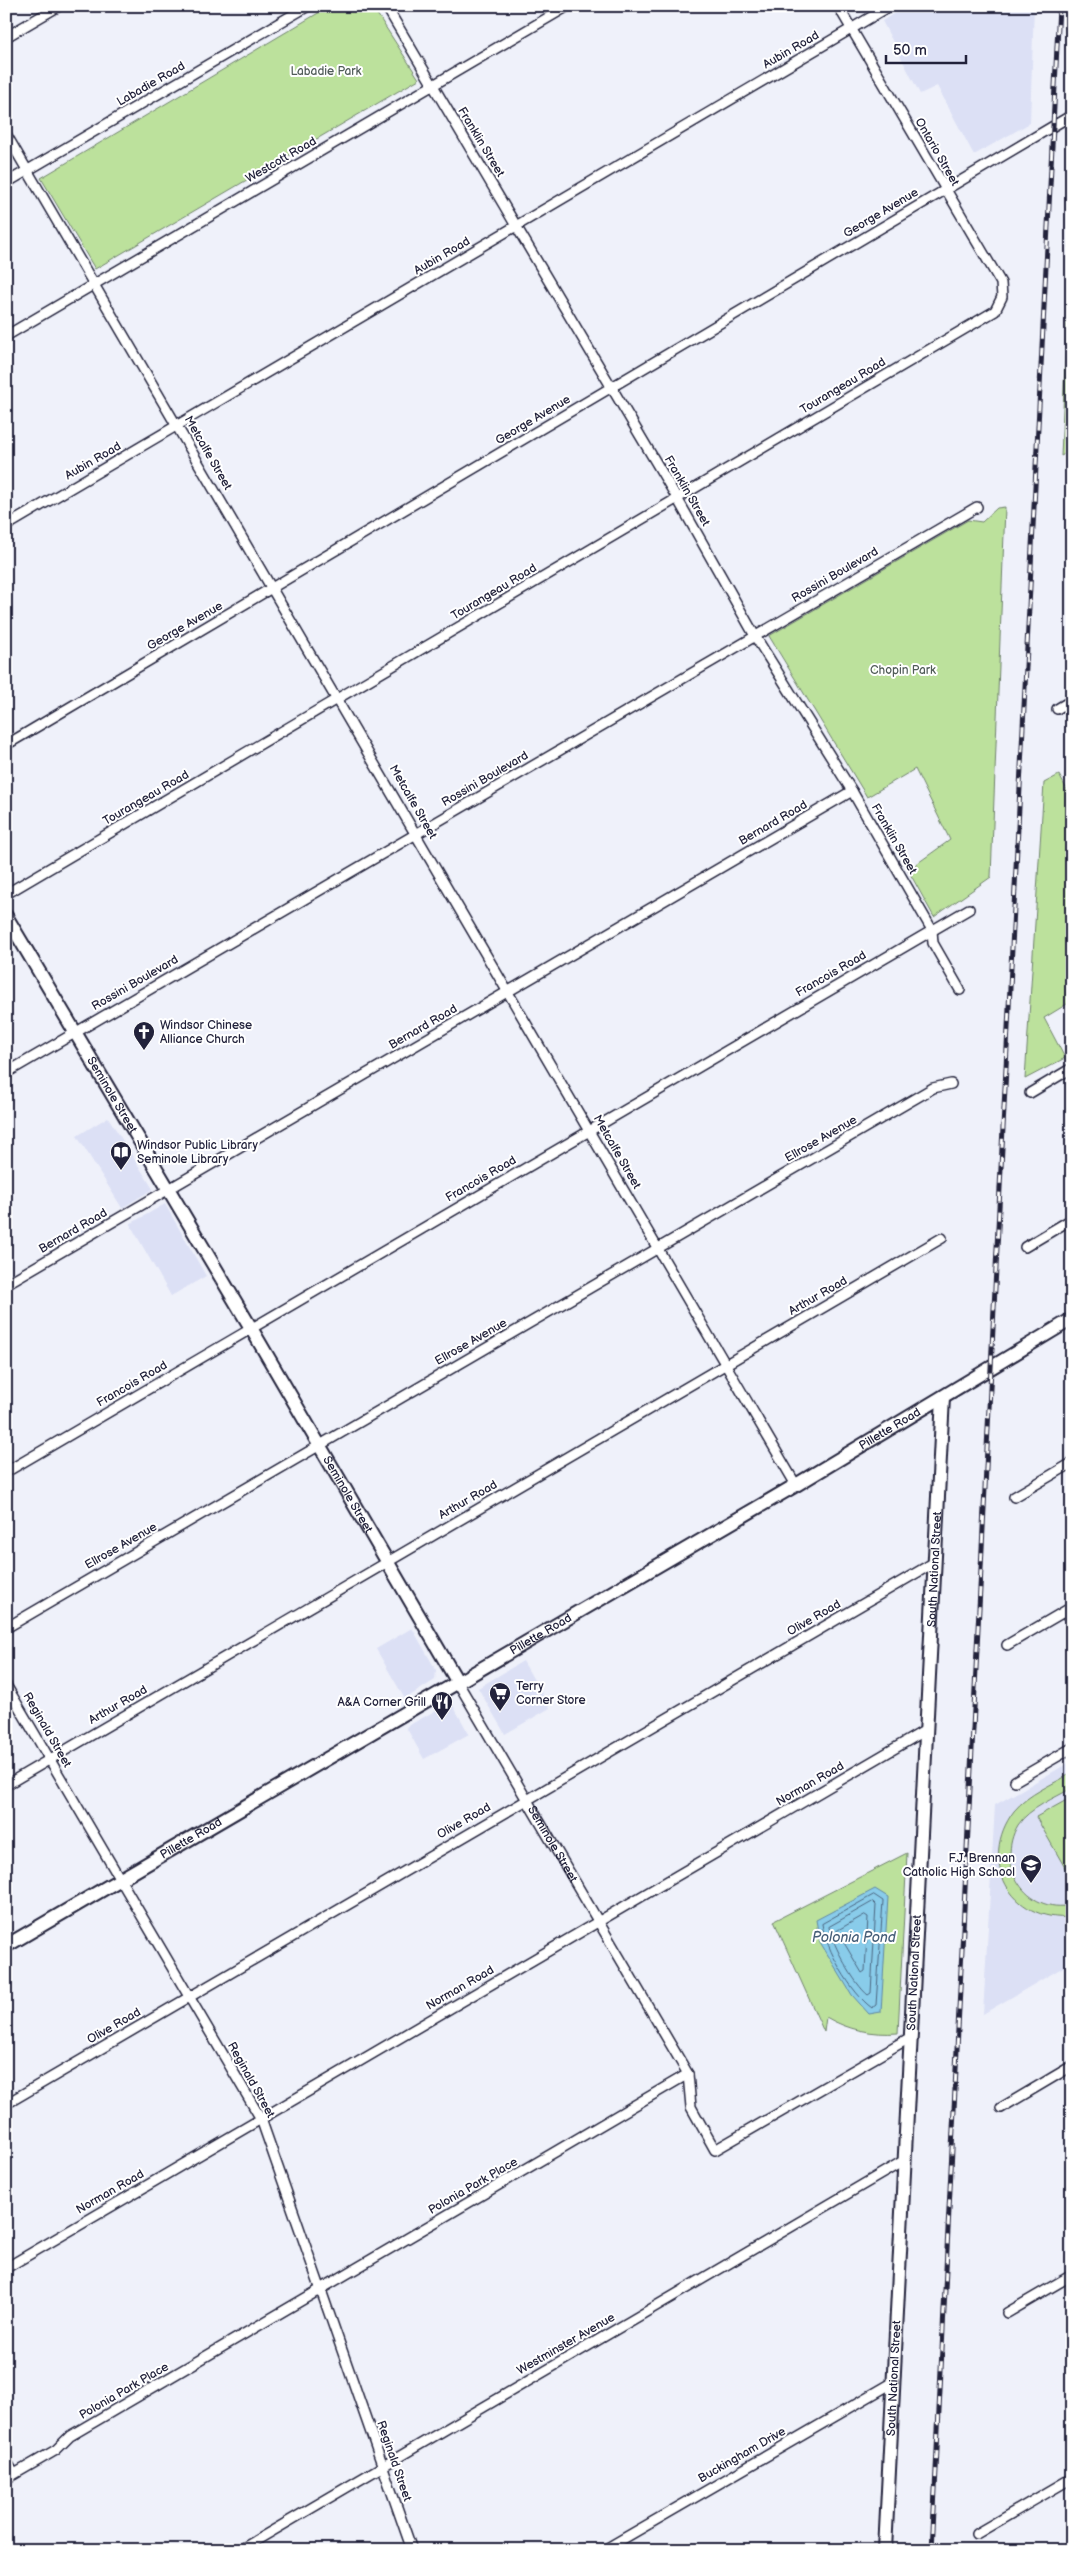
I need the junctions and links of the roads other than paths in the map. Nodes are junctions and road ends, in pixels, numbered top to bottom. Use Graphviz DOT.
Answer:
graph roads {
  1 [pos="59,6"];
  2 [pos="308,6"];
  3 [pos="386,6"];
  4 [pos="568,6"];
  5 [pos="838,6"];
  6 [pos="890,6"];
  7 [pos="851,29"];
  8 [pos="6,37"];
  9 [pos="433,86"];
  10 [pos="1072,115"];
  11 [pos="6,134"];
  12 [pos="28,171"];
  13 [pos="6,183"];
  14 [pos="945,190"];
  15 [pos="516,226"];
  16 [pos="94,284"];
  17 [pos="995,311"];
  18 [pos="6,336"];
  19 [pos="611,387"];
  20 [pos="178,425"];
  21 [pos="677,498"];
  22 [pos="977,507"];
  23 [pos="6,526"];
  24 [pos="274,589"];
  25 [pos="755,636"];
  26 [pos="338,699"];
  27 [pos="1072,700"];
  28 [pos="1057,709"];
  29 [pos="6,745"];
  30 [pos="852,791"];
  31 [pos="416,834"];
  32 [pos="6,894"];
  33 [pos="969,909"];
  34 [pos="6,916"];
  35 [pos="932,930"];
  36 [pos="960,990"];
  37 [pos="508,991"];
  38 [pos="75,1033"];
  39 [pos="1072,1068"];
  40 [pos="6,1073"];
  41 [pos="951,1084"];
  42 [pos="1030,1093"];
  43 [pos="590,1130"];
  44 [pos="168,1190"];
  45 [pos="1072,1219"];
  46 [pos="942,1238"];
  47 [pos="1025,1247"];
  48 [pos="658,1248"];
  49 [pos="6,1284"];
  50 [pos="1072,1319"];
  51 [pos="251,1328"];
  52 [pos="726,1364"];
  53 [pos="943,1396"];
  54 [pos="320,1445"];
  55 [pos="1072,1463"];
  56 [pos="6,1472"];
  57 [pos="796,1484"];
  58 [pos="1014,1497"];
  59 [pos="388,1561"];
  60 [pos="935,1562"];
  61 [pos="1072,1607"];
  62 [pos="6,1628"];
  63 [pos="1007,1645"];
  64 [pos="457,1681"];
  65 [pos="6,1685"];
  66 [pos="926,1730"];
  67 [pos="1072,1748"];
  68 [pos="50,1759"];
  69 [pos="1015,1781"];
  70 [pos="6,1785"];
  71 [pos="528,1798"];
  72 [pos="120,1879"];
  73 [pos="598,1922"];
  74 [pos="6,1946"];
  75 [pos="189,1997"];
  76 [pos="911,2037"];
  77 [pos="1072,2066"];
  78 [pos="688,2074"];
  79 [pos="6,2104"];
  80 [pos="1001,2108"];
  81 [pos="261,2119"];
  82 [pos="905,2160"];
  83 [pos="6,2268"];
  84 [pos="1072,2275"];
  85 [pos="321,2290"];
  86 [pos="1007,2313"];
  87 [pos="894,2382"];
  88 [pos="6,2460"];
  89 [pos="382,2466"];
  90 [pos="10,2476"];
  91 [pos="1072,2478"];
  92 [pos="976,2534"];
  93 [pos="240,2550"];
  94 [pos="412,2550"];
  95 [pos="604,2550"];
  96 [pos="886,2550"];
  1 -- 8 [label="street"];
  2 -- 12 [label="street, Labadie Road"];
  3 -- 9 [label="street, Franklin Street"];
  4 -- 9 [label="street, Westcott Road"];
  5 -- 7 [label="street, Ontario Street"];
  6 -- 7 [label="street, Aubin Road"];
  7 -- 14 [label="street, Ontario Street"];
  7 -- 15 [label="street, Aubin Road"];
  9 -- 15 [label="street, Franklin Street"];
  9 -- 16 [label="street, Westcott Road"];
  10 -- 14 [label="street, George Avenue"];
  11 -- 12 [label="street, Metcalfe Street"];
  12 -- 13 [label="street, Labadie Road"];
  12 -- 16 [label="street, Metcalfe Street"];
  14 -- 17 [label="street, Ontario Street"];
  14 -- 19 [label="street, George Avenue"];
  15 -- 19 [label="street, Franklin Street"];
  15 -- 20 [label="street, Aubin Road"];
  16 -- 18 [label="street, Westcott Road"];
  16 -- 20 [label="street, Metcalfe Street"];
  17 -- 21 [label="street, Tourangeau Road"];
  19 -- 21 [label="street, Franklin Street"];
  19 -- 24 [label="street, George Avenue"];
  20 -- 23 [label="street, Aubin Road"];
  20 -- 24 [label="street, Metcalfe Street"];
  21 -- 25 [label="street, Franklin Street"];
  21 -- 26 [label="street, Tourangeau Road"];
  22 -- 25 [label="street, Rossini Boulevard"];
  24 -- 26 [label="street, Metcalfe Street"];
  24 -- 29 [label="street, George Avenue"];
  25 -- 30 [label="street, Franklin Street"];
  25 -- 31 [label="street, Rossini Boulevard"];
  26 -- 31 [label="street, Metcalfe Street"];
  26 -- 32 [label="street, Tourangeau Road"];
  27 -- 28 [label="street"];
  30 -- 35 [label="street, Franklin Street"];
  30 -- 37 [label="street, Bernard Road"];
  31 -- 37 [label="street, Metcalfe Street"];
  31 -- 38 [label="street, Rossini Boulevard"];
  33 -- 35 [label="street, Francois Road"];
  34 -- 38 [label="street, Seminole Street"];
  35 -- 36 [label="street, Franklin Street"];
  35 -- 43 [label="street, Francois Road"];
  37 -- 43 [label="street, Metcalfe Street"];
  37 -- 44 [label="street, Bernard Road"];
  38 -- 40 [label="street, Rossini Boulevard"];
  38 -- 44 [label="street, Seminole Street"];
  39 -- 42 [label="street"];
  41 -- 48 [label="street, Ellrose Avenue"];
  43 -- 48 [label="street, Metcalfe Street"];
  43 -- 51 [label="street, Francois Road"];
  44 -- 49 [label="street, Bernard Road"];
  44 -- 51 [label="street, Seminole Street"];
  45 -- 47 [label="street"];
  46 -- 52 [label="street, Arthur Road"];
  48 -- 52 [label="street, Metcalfe Street"];
  48 -- 54 [label="street, Ellrose Avenue"];
  50 -- 53 [label="street, Pillette Road"];
  51 -- 54 [label="street, Seminole Street"];
  51 -- 56 [label="street, Francois Road"];
  52 -- 57 [label="street, Metcalfe Street"];
  52 -- 59 [label="street, Arthur Road"];
  53 -- 57 [label="street, Pillette Road"];
  53 -- 60 [label="street, South National Street"];
  54 -- 59 [label="street, Seminole Street"];
  54 -- 62 [label="street, Ellrose Avenue"];
  55 -- 58 [label="street"];
  57 -- 64 [label="street, Pillette Road"];
  59 -- 64 [label="street, Seminole Street"];
  59 -- 68 [label="street, Arthur Road"];
  60 -- 66 [label="street, South National Street"];
  60 -- 71 [label="street, Olive Road"];
  61 -- 63 [label="street"];
  64 -- 71 [label="street, Seminole Street"];
  64 -- 72 [label="street, Pillette Road"];
  65 -- 68 [label="street, Reginald Street"];
  66 -- 73 [label="street, Norman Road"];
  66 -- 76 [label="street, South National Street"];
  67 -- 69 [label="street"];
  68 -- 70 [label="street, Arthur Road"];
  68 -- 72 [label="street, Reginald Street"];
  71 -- 73 [label="street, Seminole Street"];
  71 -- 75 [label="street, Olive Road"];
  72 -- 74 [label="street, Pillette Road"];
  72 -- 75 [label="street, Reginald Street"];
  73 -- 78 [label="street, Seminole Street"];
  73 -- 81 [label="street, Norman Road"];
  75 -- 79 [label="street, Olive Road"];
  75 -- 81 [label="street, Reginald Street"];
  76 -- 78 [label="street"];
  76 -- 82 [label="street, South National Street"];
  77 -- 80 [label="street"];
  78 -- 85 [label="street, Polonia Park Place"];
  81 -- 83 [label="street, Norman Road"];
  81 -- 85 [label="street, Reginald Street"];
  82 -- 87 [label="street, South National Street"];
  82 -- 89 [label="street, Westminster Avenue"];
  84 -- 86 [label="street"];
  85 -- 89 [label="street, Reginald Street"];
  85 -- 90 [label="street, Polonia Park Place"];
  87 -- 95 [label="street, Buckingham Drive"];
  87 -- 96 [label="street, South National Street"];
  88 -- 90 [label="street"];
  89 -- 93 [label="street, Westminster Avenue"];
  89 -- 94 [label="street, Reginald Street"];
  91 -- 92 [label="street"];
}
